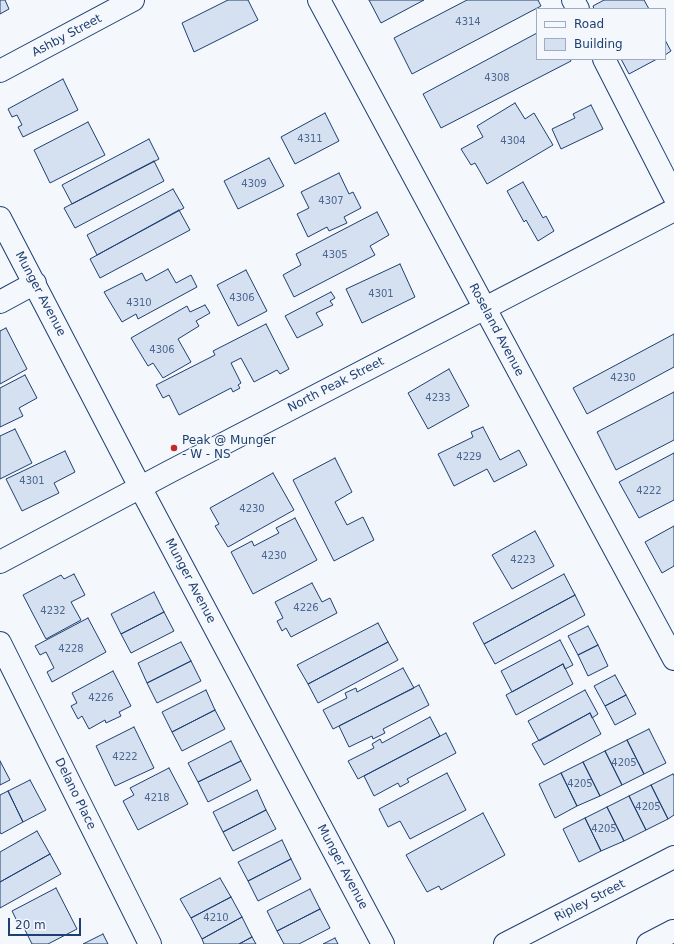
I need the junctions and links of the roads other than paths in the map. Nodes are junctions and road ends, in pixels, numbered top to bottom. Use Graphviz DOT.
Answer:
graph roads {
  1 [pos="133,0"];
  2 [pos="319,0"];
  3 [pos="605,60"];
  4 [pos="0,71"];
  5 [pos="674,196"];
  6 [pos="674,210"];
  7 [pos="0,218"];
  8 [pos="35,283"];
  9 [pos="0,302"];
  10 [pos="484,308"];
  11 [pos="140,487"];
  12 [pos="0,562"];
  13 [pos="0,643"];
  14 [pos="674,659"];
  15 [pos="674,858"];
  16 [pos="674,932"];
  17 [pos="150,944"];
  18 [pos="383,944"];
  19 [pos="505,944"];
  20 [pos="648,944"];
  1 -- 4 [label="street, Ashby Street"];
  2 -- 10 [label="street, Roseland Avenue"];
  3 -- 5 [label="street"];
  6 -- 10 [label="street, North Peak Street"];
  7 -- 8 [label="street, Munger Avenue"];
  8 -- 9 [label="street"];
  8 -- 11 [label="street, Munger Avenue"];
  10 -- 11 [label="street, North Peak Street"];
  10 -- 14 [label="street, Roseland Avenue"];
  11 -- 12 [label="street, North Peak Street"];
  11 -- 18 [label="street, Munger Avenue"];
  13 -- 17 [label="street, Delano Place"];
  15 -- 19 [label="street, Ripley Street"];
  16 -- 20 [label="street"];
}
